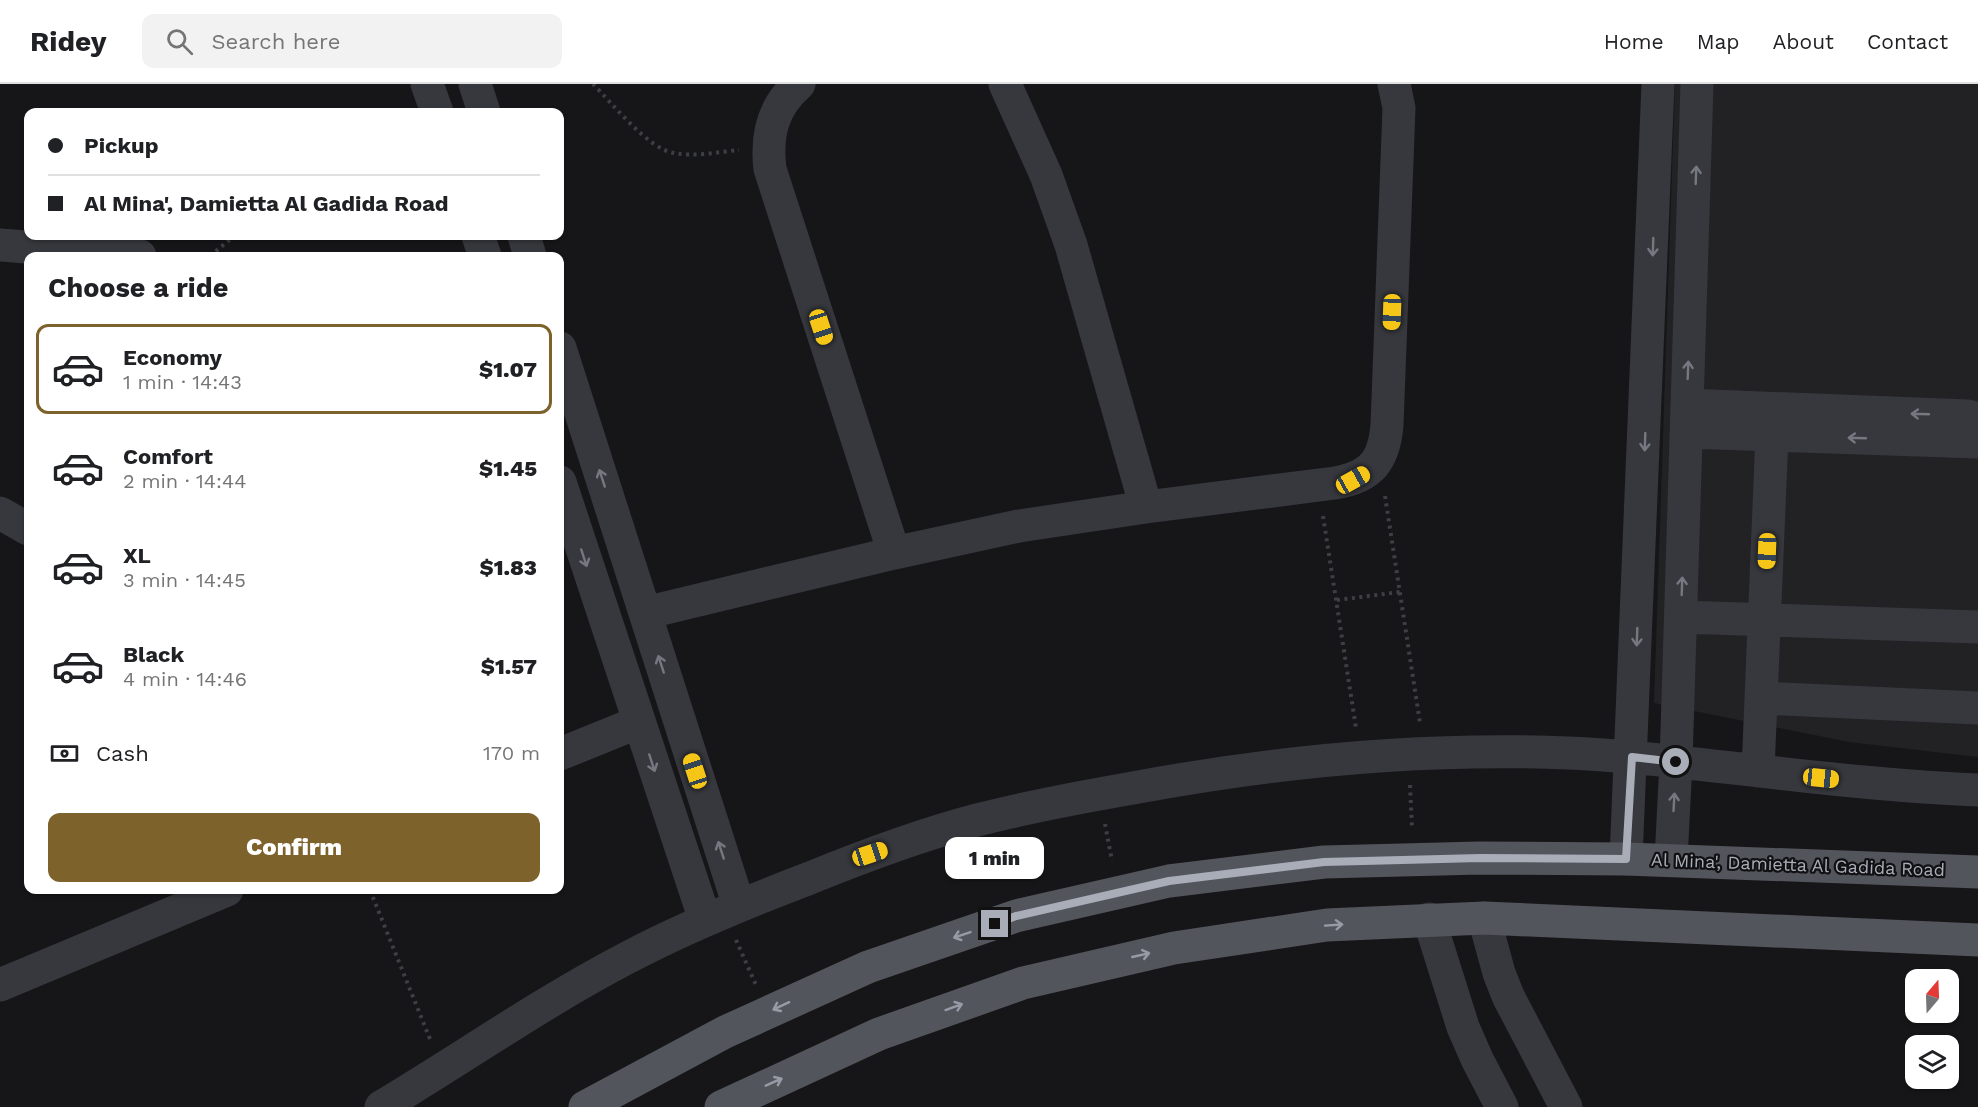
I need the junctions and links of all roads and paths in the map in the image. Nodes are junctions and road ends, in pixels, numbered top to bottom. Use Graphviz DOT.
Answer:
graph roads {
  1 [pos="428,84"];
  2 [pos="475,84"];
  3 [pos="593,84"];
  4 [pos="799,84"];
  5 [pos="1005,84"];
  6 [pos="1394,84"];
  7 [pos="1659,84"];
  8 [pos="1697,84"];
  9 [pos="436,108"];
  10 [pos="483,108"];
  11 [pos="768,149"];
  12 [pos="229,240"];
  13 [pos="0,245"];
  14 [pos="89,252"];
  15 [pos="215,252"];
  16 [pos="564,360"];
  17 [pos="1687,418"];
  18 [pos="1978,419"];
  19 [pos="1772,435"];
  20 [pos="1978,442"];
  21 [pos="1379,460"];
  22 [pos="1318,486"];
  23 [pos="564,494"];
  24 [pos="1146,507"];
  25 [pos="0,513"];
  26 [pos="24,527"];
  27 [pos="894,553"];
  28 [pos="1400,592"];
  29 [pos="1337,600"];
  30 [pos="645,613"];
  31 [pos="1681,618"];
  32 [pos="1764,620"];
  33 [pos="1978,627"];
  34 [pos="1761,698"];
  35 [pos="1978,708"];
  36 [pos="639,722"];
  37 [pos="564,752"];
  38 [pos="1416,753"];
  39 [pos="1361,756"];
  40 [pos="1632,757"];
  41 [pos="1676,762"];
  42 [pos="1758,771"];
  43 [pos="1978,790"];
  44 [pos="1098,794"];
  45 [pos="1414,859"];
  46 [pos="1626,859"];
  47 [pos="1671,860"];
  48 [pos="1978,872"];
  49 [pos="1119,892"];
  50 [pos="205,894"];
  51 [pos="372,894"];
  52 [pos="177,899"];
  53 [pos="722,912"];
  54 [pos="1484,918"];
  55 [pos="1429,919"];
  56 [pos="1978,940"];
  57 [pos="0,985"];
  58 [pos="768,1012"];
  59 [pos="442,1071"];
  60 [pos="381,1107"];
  61 [pos="585,1107"];
  62 [pos="721,1107"];
  63 [pos="1502,1107"];
  64 [pos="1566,1107"];
  1 -- 9 [label="street"];
  2 -- 10 [label="street"];
  3 -- 11 [label="path"];
  4 -- 11 [label="street"];
  5 -- 24 [label="street"];
  6 -- 21 [label="street"];
  7 -- 40 [label="street, one-way"];
  17 -- 8 [label="street, one-way"];
  11 -- 27 [label="street"];
  12 -- 15 [label="path"];
  13 -- 14 [label="street"];
  30 -- 16 [label="street, one-way"];
  18 -- 17 [label="street, one-way"];
  17 -- 19 [label="street"];
  31 -- 17 [label="street, one-way"];
  20 -- 19 [label="street, one-way"];
  19 -- 32 [label="street"];
  21 -- 22 [label="street"];
  21 -- 28 [label="path"];
  22 -- 24 [label="street"];
  22 -- 29 [label="path"];
  23 -- 36 [label="street, one-way"];
  24 -- 27 [label="street"];
  25 -- 26 [label="street"];
  27 -- 30 [label="street"];
  28 -- 29 [label="path"];
  28 -- 38 [label="path"];
  29 -- 39 [label="path"];
  53 -- 30 [label="street, one-way"];
  31 -- 32 [label="street"];
  31 -- 41 [label="street"];
  32 -- 33 [label="street"];
  32 -- 34 [label="street"];
  34 -- 35 [label="street"];
  34 -- 42 [label="street"];
  36 -- 37 [label="street"];
  36 -- 53 [label="street, one-way"];
  38 -- 39 [label="street"];
  38 -- 40 [label="street"];
  38 -- 45 [label="path"];
  39 -- 44 [label="street"];
  40 -- 41 [label="street"];
  40 -- 46 [label="street"];
  41 -- 42 [label="street"];
  47 -- 41 [label="street, one-way"];
  42 -- 43 [label="street"];
  44 -- 49 [label="path"];
  44 -- 53 [label="street"];
  45 -- 46 [label="main road, Al Mina', Damietta Al Gadida Road"];
  45 -- 49 [label="main road, Al Mina', Damietta Al Gadida Road"];
  46 -- 47 [label="main road, Al Mina', Damietta Al Gadida Road"];
  47 -- 48 [label="main road, Al Mina', Damietta Al Gadida Road"];
  49 -- 58 [label="main road, Al Mina', Damietta Al Gadida Road, one-way"];
  50 -- 52 [label="street"];
  51 -- 59 [label="path"];
  52 -- 57 [label="street"];
  53 -- 58 [label="path"];
  53 -- 59 [label="street"];
  54 -- 55 [label="main road"];
  54 -- 56 [label="main road"];
  54 -- 64 [label="street"];
  62 -- 55 [label="main road, one-way"];
  55 -- 63 [label="street"];
  58 -- 61 [label="main road, Al Mina', Damietta Al Gadida Road"];
  59 -- 60 [label="street"];
}
